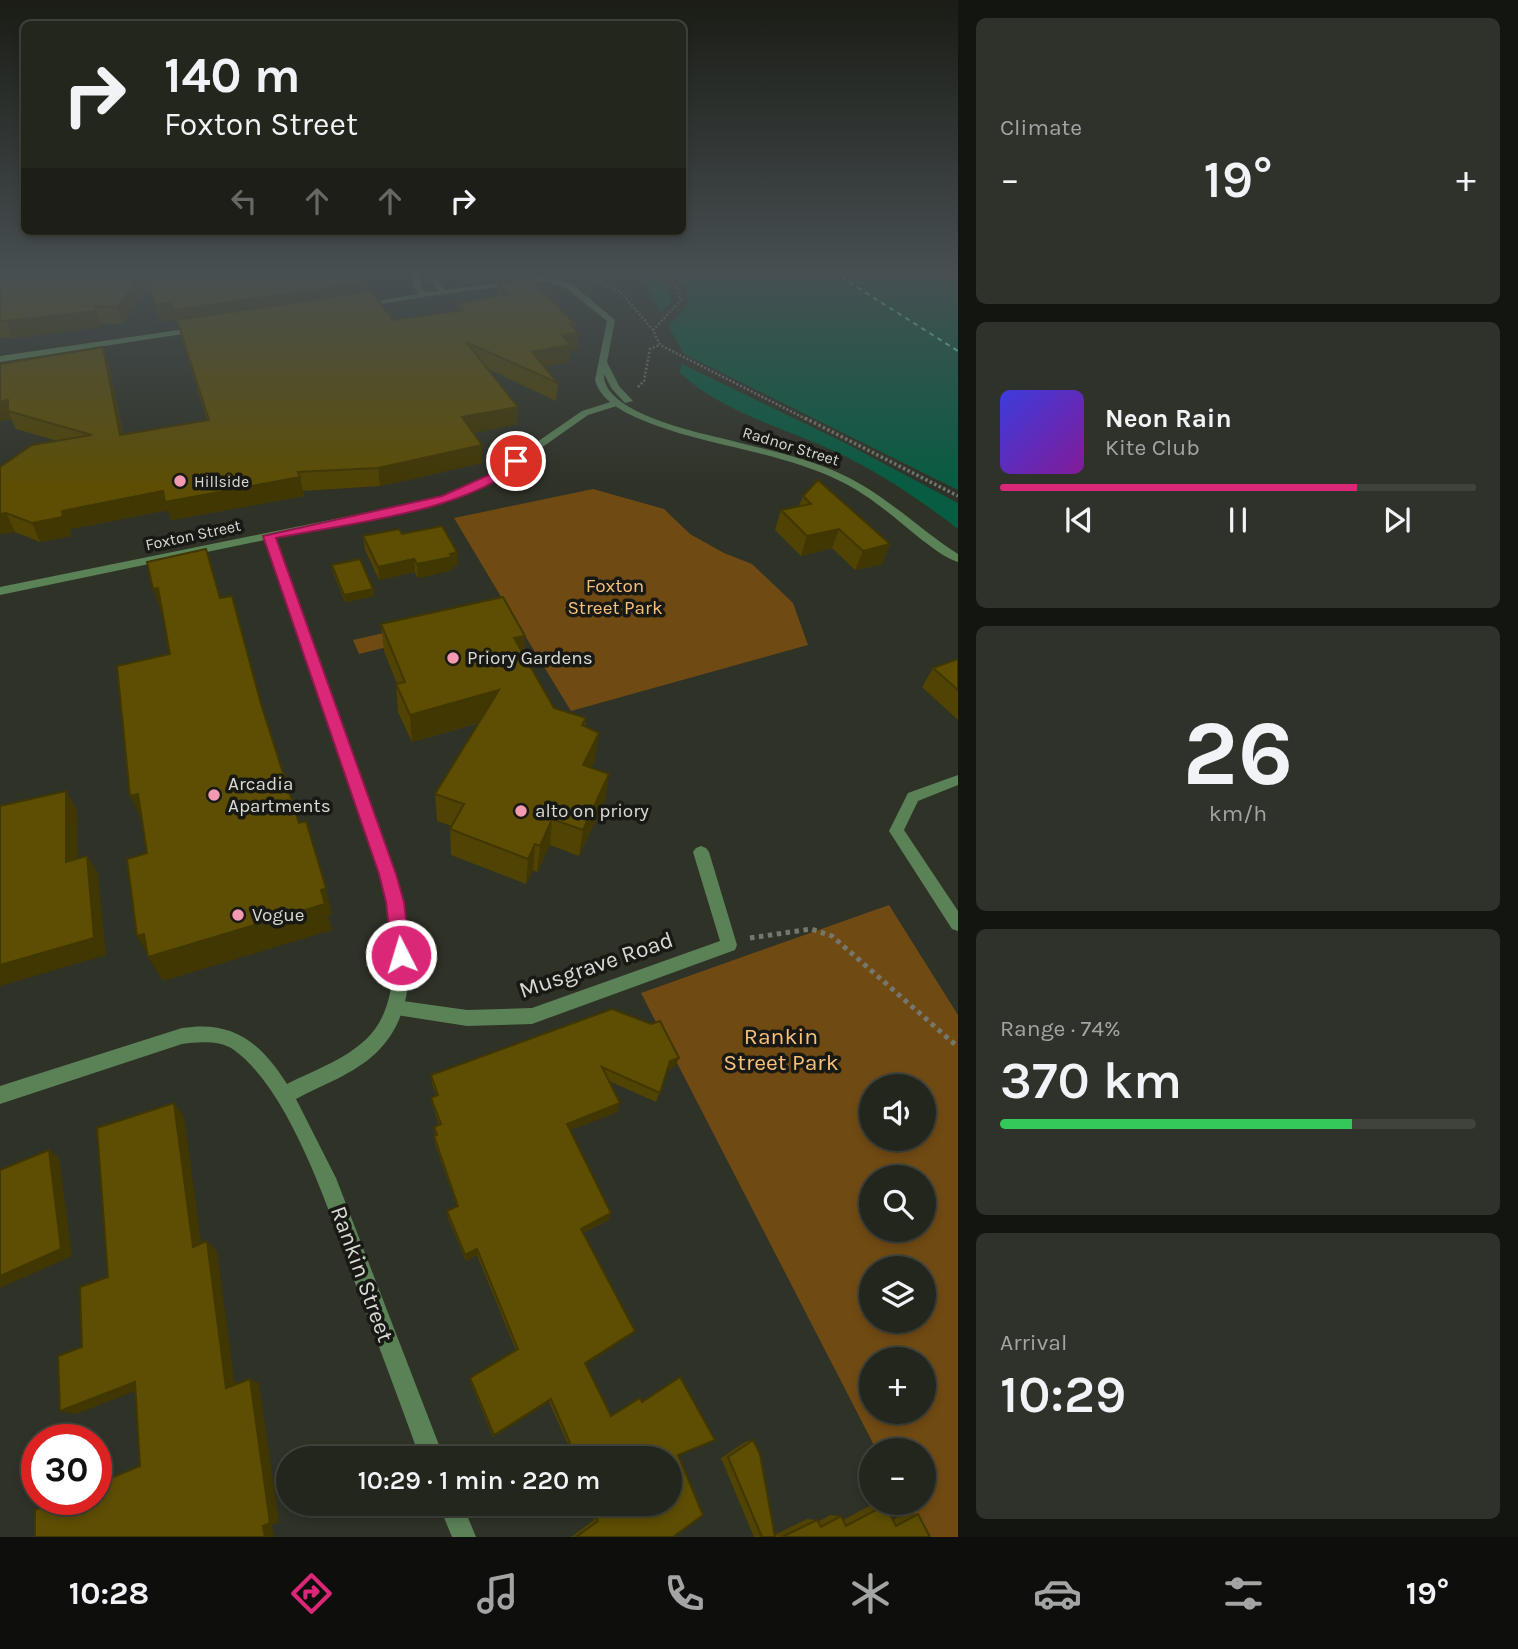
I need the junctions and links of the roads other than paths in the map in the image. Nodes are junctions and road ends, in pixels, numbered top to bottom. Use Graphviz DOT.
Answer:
graph roads {
  1 [pos="100,344"];
  2 [pos="609,344"];
  3 [pos="0,359"];
  4 [pos="603,363"];
  5 [pos="617,403"];
  6 [pos="675,426"];
  7 [pos="269,536"];
  8 [pos="958,559"];
  9 [pos="0,591"];
  10 [pos="957,780"];
  11 [pos="701,852"];
  12 [pos="958,924"];
  13 [pos="396,1008"];
  14 [pos="0,1094"];
  15 [pos="284,1095"];
  16 [pos="427,1446"];
  17 [pos="455,1516"];
  18 [pos="464,1537"];
  1 -- 3 [label="street"];
  2 -- 4 [label="street, Radnor Street"];
  4 -- 5 [label="street, Radnor Street"];
  4 -- 6 [label="street, Radnor Street"];
  5 -- 6 [label="street, Radnor Street"];
  5 -- 7 [label="street, Foxton Street"];
  6 -- 8 [label="street, Radnor Street"];
  7 -- 9 [label="street, Foxton Street"];
  7 -- 13 [label="street"];
  10 -- 12 [label="street"];
  11 -- 13 [label="street, Musgrave Road"];
  13 -- 15 [label="street"];
  14 -- 15 [label="street"];
  15 -- 16 [label="street, Rankin Street"];
  17 -- 18 [label="street"];
}
